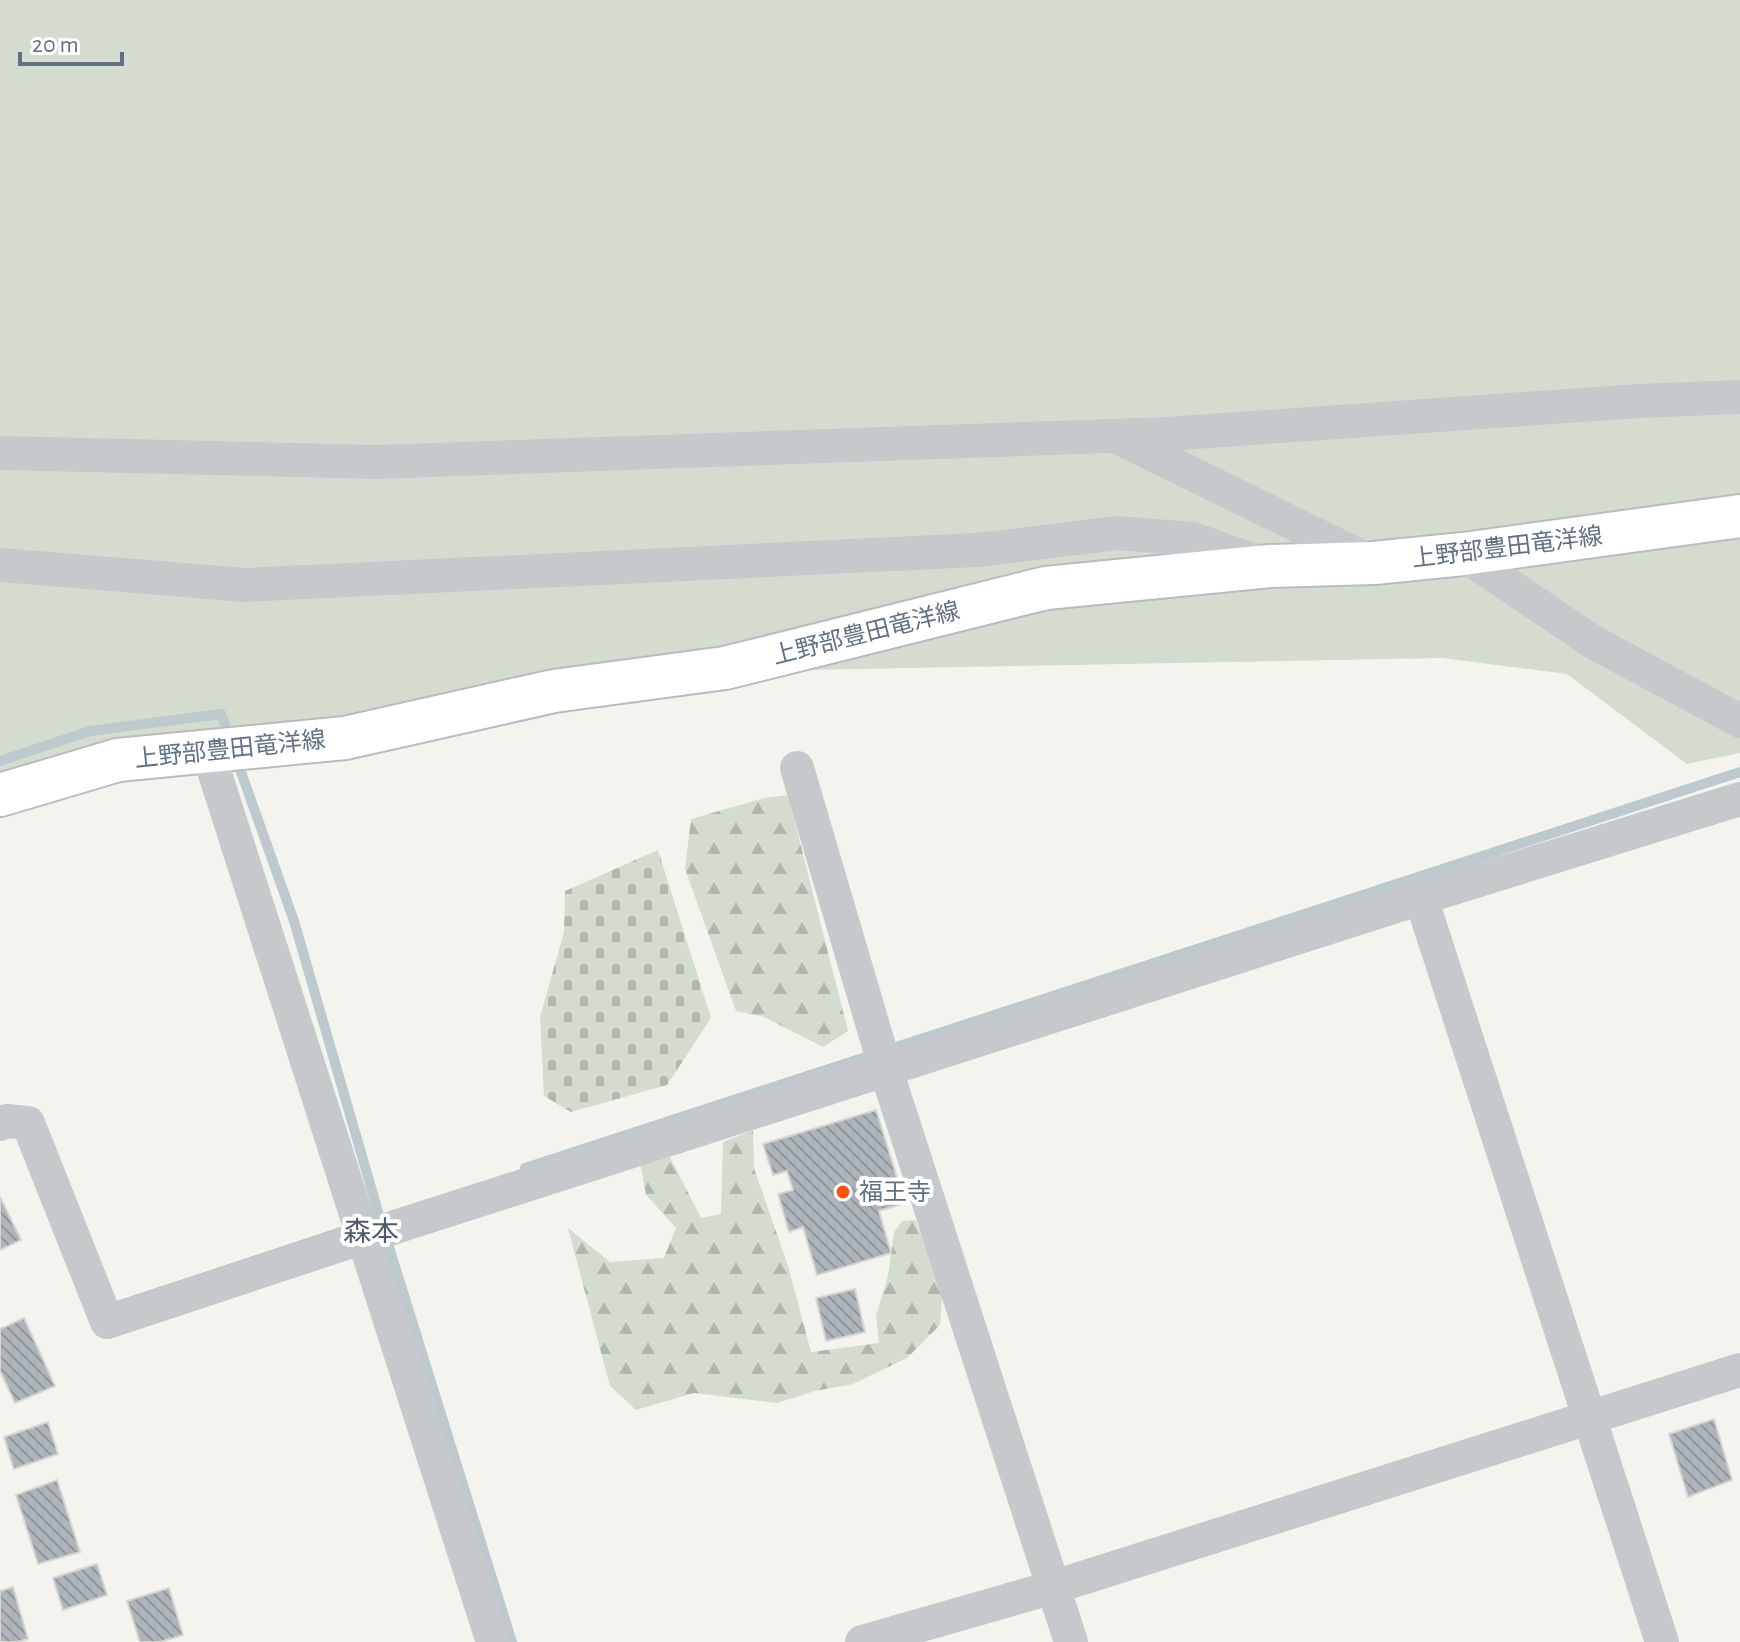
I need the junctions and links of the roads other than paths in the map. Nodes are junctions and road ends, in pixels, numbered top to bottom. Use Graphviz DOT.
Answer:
graph roads {
  1 [pos="1740,397"];
  2 [pos="1113,435"];
  3 [pos="0,453"];
  4 [pos="1740,516"];
  5 [pos="1463,554"];
  6 [pos="1374,563"];
  7 [pos="0,565"];
  8 [pos="1270,566"];
  9 [pos="1740,721"];
  10 [pos="208,752"];
  11 [pos="797,768"];
  12 [pos="0,795"];
  13 [pos="1740,799"];
  14 [pos="1421,898"];
  15 [pos="886,1070"];
  16 [pos="0,1124"];
  17 [pos="364,1237"];
  18 [pos="1740,1370"];
  19 [pos="1591,1418"];
  20 [pos="1054,1587"];
  21 [pos="493,1642"];
  22 [pos="862,1642"];
  23 [pos="1071,1642"];
  24 [pos="1662,1642"];
  1 -- 2 [label="street"];
  2 -- 3 [label="street"];
  2 -- 6 [label="street"];
  4 -- 5 [label="main road, 上野部豊田竜洋線"];
  5 -- 6 [label="main road, 上野部豊田竜洋線"];
  5 -- 9 [label="street"];
  6 -- 8 [label="main road, 上野部豊田竜洋線"];
  7 -- 8 [label="street"];
  8 -- 10 [label="main road, 上野部豊田竜洋線"];
  10 -- 12 [label="main road, 上野部豊田竜洋線"];
  10 -- 17 [label="street"];
  11 -- 15 [label="street"];
  13 -- 14 [label="street"];
  14 -- 15 [label="street"];
  14 -- 19 [label="street"];
  15 -- 17 [label="street"];
  15 -- 20 [label="street"];
  16 -- 17 [label="street"];
  17 -- 21 [label="street"];
  18 -- 19 [label="street"];
  19 -- 20 [label="street"];
  19 -- 24 [label="street"];
  20 -- 22 [label="street"];
  20 -- 23 [label="street"];
}
